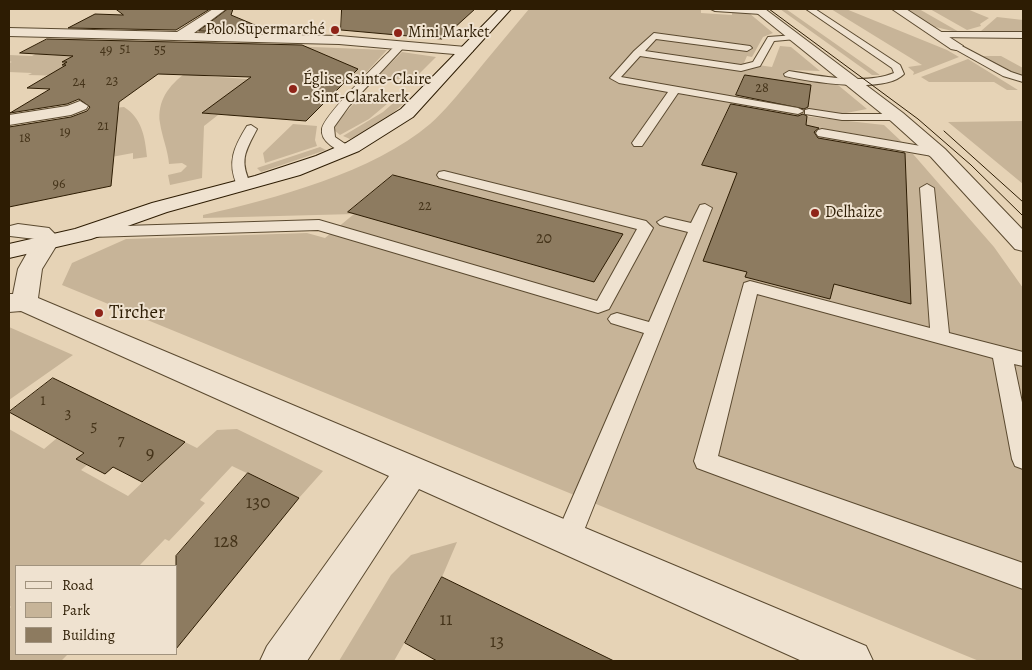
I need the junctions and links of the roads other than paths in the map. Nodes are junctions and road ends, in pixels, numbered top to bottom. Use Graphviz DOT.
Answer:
graph roads {
  1 [pos="220,9"];
  2 [pos="505,9"];
  3 [pos="715,9"];
  4 [pos="810,9"];
  5 [pos="898,9"];
  6 [pos="760,10"];
  7 [pos="9,32"];
  8 [pos="1023,35"];
  9 [pos="938,36"];
  10 [pos="179,37"];
  11 [pos="793,37"];
  12 [pos="402,45"];
  13 [pos="956,46"];
  14 [pos="748,48"];
  15 [pos="466,51"];
  16 [pos="637,53"];
  17 [pos="789,74"];
  18 [pos="1023,79"];
  19 [pos="849,80"];
  20 [pos="675,90"];
  21 [pos="18,102"];
  22 [pos="897,117"];
  23 [pos="9,120"];
  24 [pos="251,129"];
  25 [pos="822,133"];
  26 [pos="638,143"];
  27 [pos="348,150"];
  28 [pos="938,153"];
  29 [pos="444,176"];
  30 [pos="244,185"];
  31 [pos="927,188"];
  32 [pos="160,208"];
  33 [pos="705,208"];
  34 [pos="666,222"];
  35 [pos="696,229"];
  36 [pos="92,232"];
  37 [pos="12,238"];
  38 [pos="46,243"];
  39 [pos="1023,244"];
  40 [pos="16,302"];
  41 [pos="617,318"];
  42 [pos="654,330"];
  43 [pos="940,337"];
  44 [pos="1002,353"];
  45 [pos="1023,359"];
  46 [pos="1023,459"];
  47 [pos="412,471"];
  48 [pos="568,538"];
  49 [pos="1023,576"];
  50 [pos="282,661"];
  51 [pos="851,661"];
  1 -- 10 [label="street"];
  2 -- 15 [label="street"];
  3 -- 6 [label="lane"];
  4 -- 19 [label="lane"];
  5 -- 9 [label="street"];
  6 -- 11 [label="street"];
  7 -- 10 [label="street"];
  8 -- 9 [label="lane"];
  9 -- 13 [label="street"];
  10 -- 12 [label="street"];
  11 -- 16 [label="lane"];
  11 -- 19 [label="street"];
  12 -- 15 [label="street"];
  12 -- 27 [label="lane"];
  13 -- 18 [label="lane"];
  14 -- 16 [label="lane"];
  15 -- 27 [label="street"];
  16 -- 20 [label="lane"];
  17 -- 19 [label="lane"];
  19 -- 22 [label="street"];
  20 -- 22 [label="lane"];
  20 -- 26 [label="lane"];
  21 -- 23 [label="street"];
  22 -- 28 [label="street"];
  24 -- 30 [label="lane"];
  25 -- 28 [label="lane"];
  27 -- 30 [label="street"];
  28 -- 39 [label="street"];
  29 -- 36 [label="lane"];
  30 -- 32 [label="street"];
  31 -- 43 [label="lane"];
  32 -- 36 [label="street"];
  32 -- 37 [label="street"];
  33 -- 35 [label="lane"];
  34 -- 35 [label="lane"];
  35 -- 42 [label="lane"];
  36 -- 38 [label="street"];
  37 -- 38 [label="street"];
  38 -- 40 [label="street"];
  40 -- 47 [label="street"];
  41 -- 42 [label="lane"];
  42 -- 48 [label="lane"];
  43 -- 44 [label="lane"];
  43 -- 49 [label="lane"];
  44 -- 45 [label="lane"];
  44 -- 46 [label="lane"];
  47 -- 48 [label="street"];
  47 -- 50 [label="street"];
  48 -- 51 [label="street"];
}
